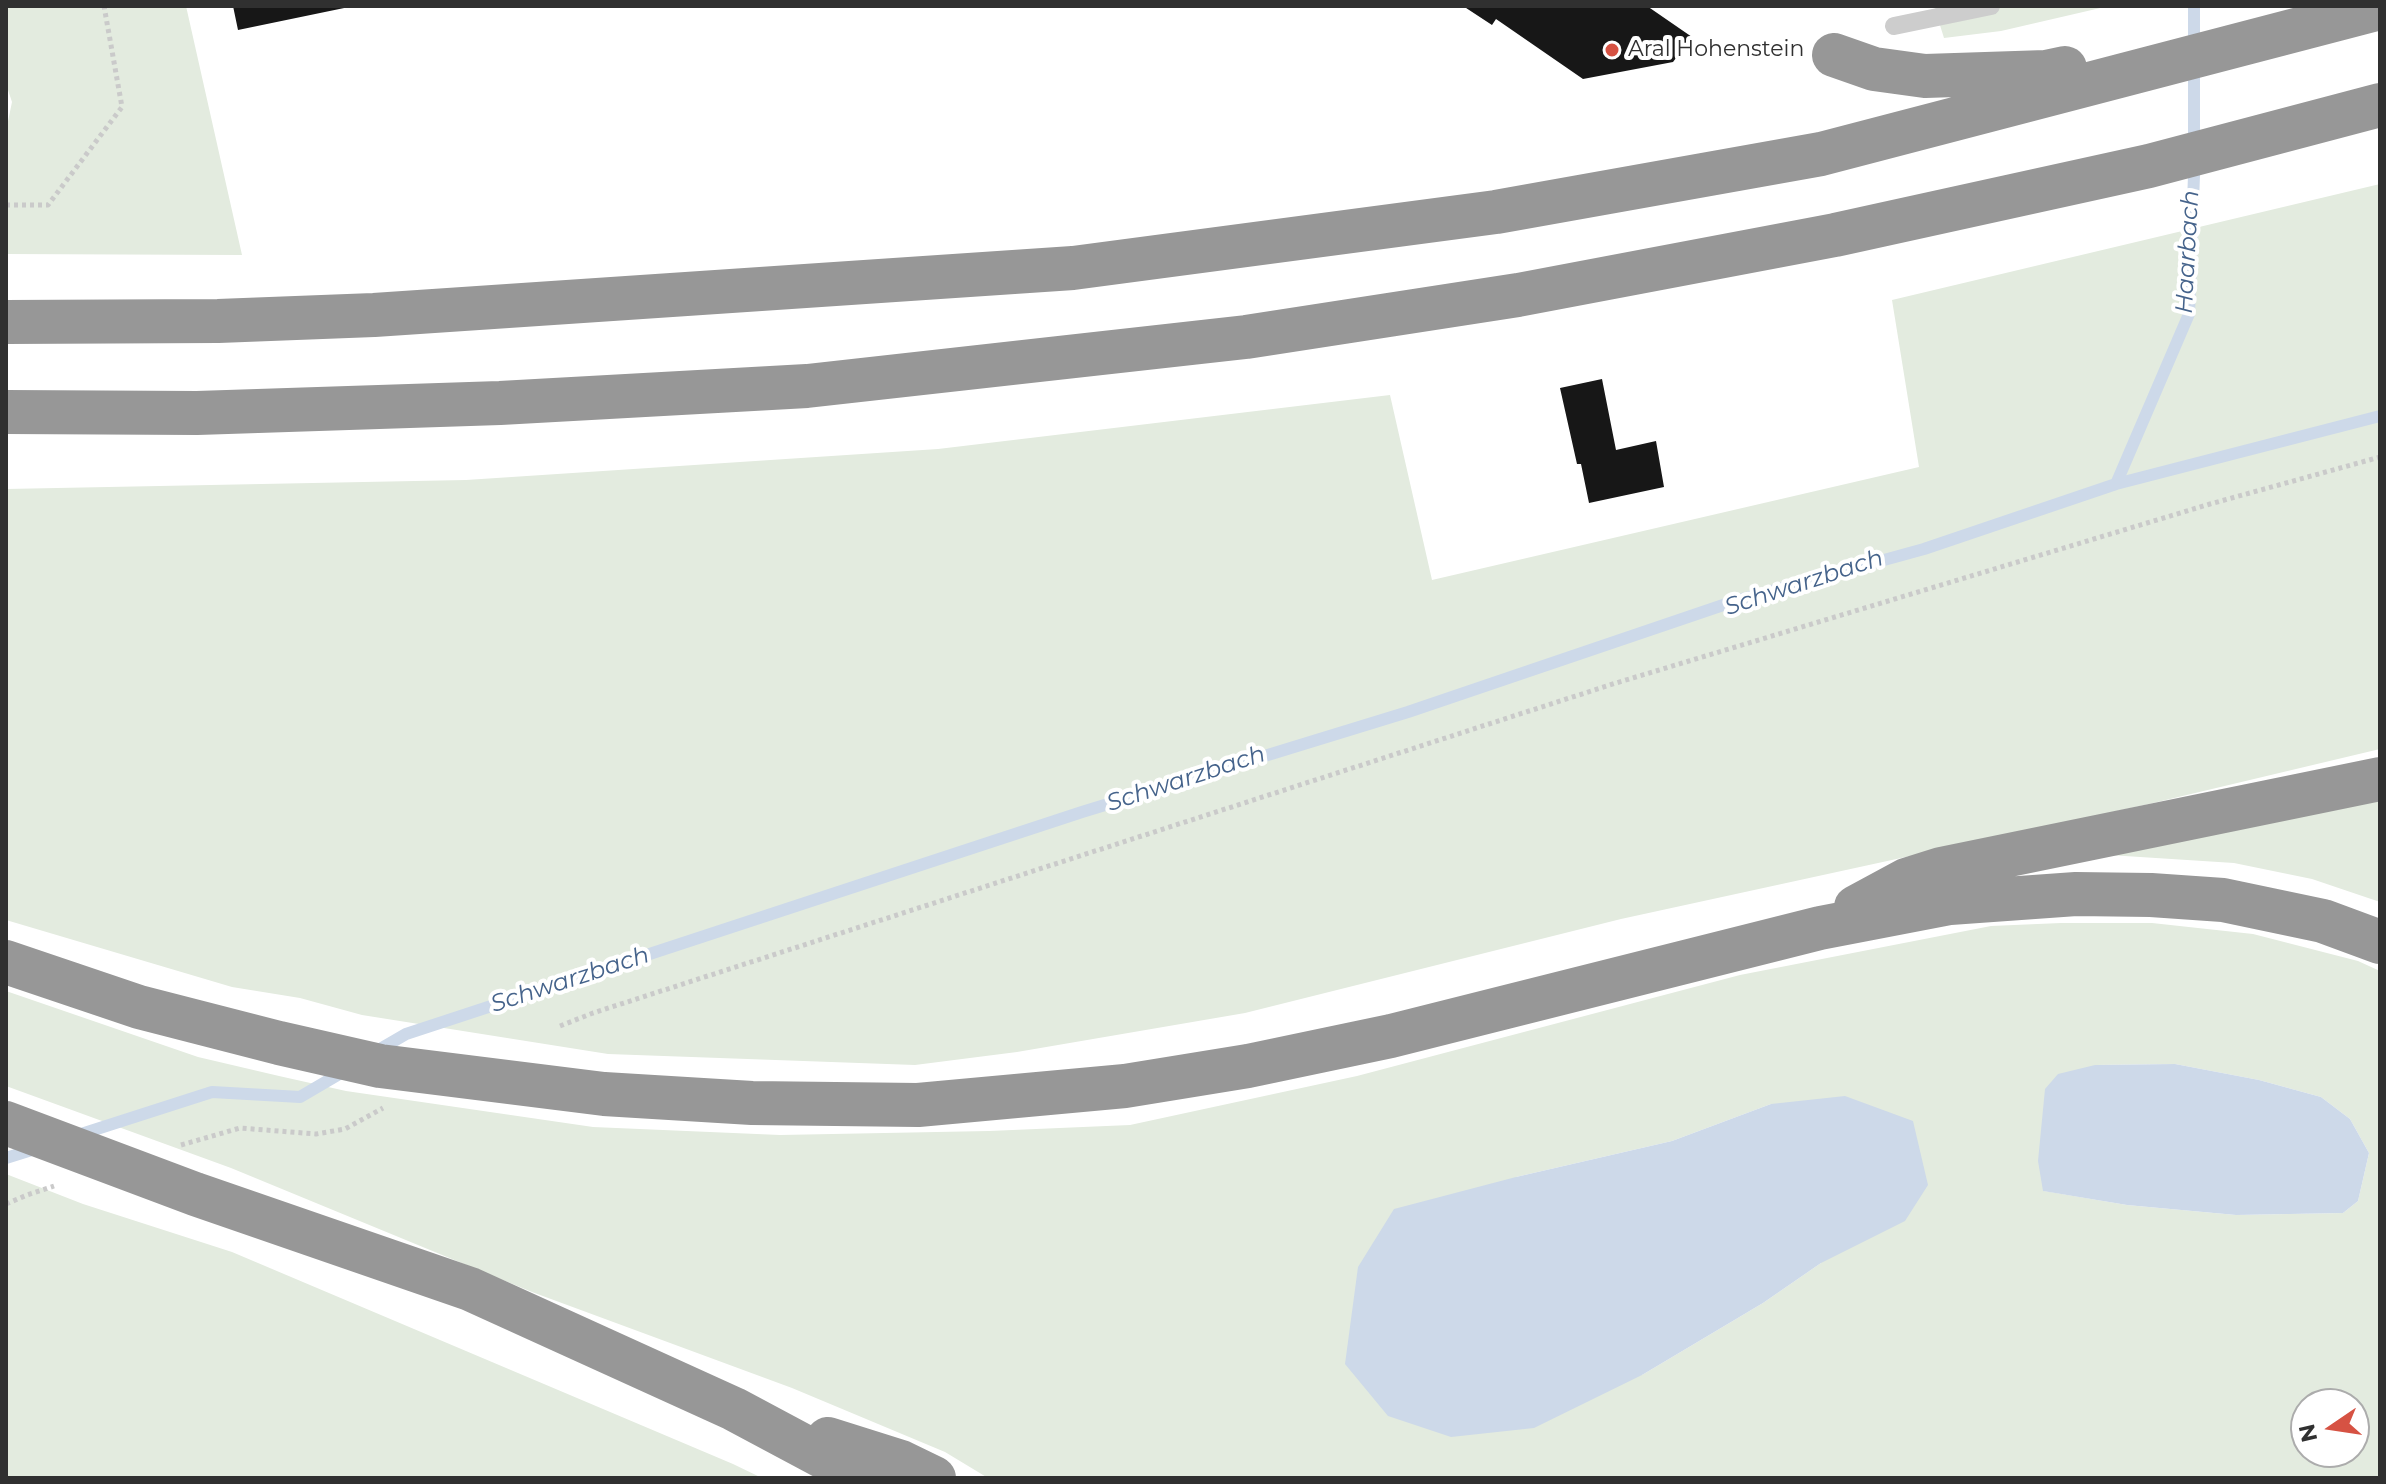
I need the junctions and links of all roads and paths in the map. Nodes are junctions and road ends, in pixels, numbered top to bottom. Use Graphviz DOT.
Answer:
graph roads {
  1 [pos="104,6"];
  2 [pos="1991,6"];
  3 [pos="2380,8"];
  4 [pos="1894,26"];
  5 [pos="1834,55"];
  6 [pos="2124,64"];
  7 [pos="2380,105"];
  8 [pos="6,205"];
  9 [pos="6,322"];
  10 [pos="6,412"];
  11 [pos="2380,457"];
  12 [pos="2380,779"];
  13 [pos="1820,928"];
  14 [pos="2380,942"];
  15 [pos="6,962"];
  16 [pos="560,1026"];
  17 [pos="384,1108"];
  18 [pos="6,1123"];
  19 [pos="240,1128"];
  20 [pos="27,1195"];
  21 [pos="6,1204"];
  22 [pos="734,1409"];
  23 [pos="863,1478"];
  24 [pos="934,1478"];
  1 -- 8 [label="path"];
  2 -- 4 [label="lane"];
  3 -- 6 [label="highway"];
  5 -- 6 [label="highway"];
  6 -- 9 [label="highway"];
  7 -- 10 [label="highway"];
  11 -- 16 [label="path"];
  12 -- 13 [label="highway"];
  13 -- 14 [label="highway"];
  13 -- 15 [label="highway"];
  17 -- 19 [label="path"];
  18 -- 22 [label="highway"];
  20 -- 21 [label="path"];
  22 -- 23 [label="highway"];
  22 -- 24 [label="highway"];
}
